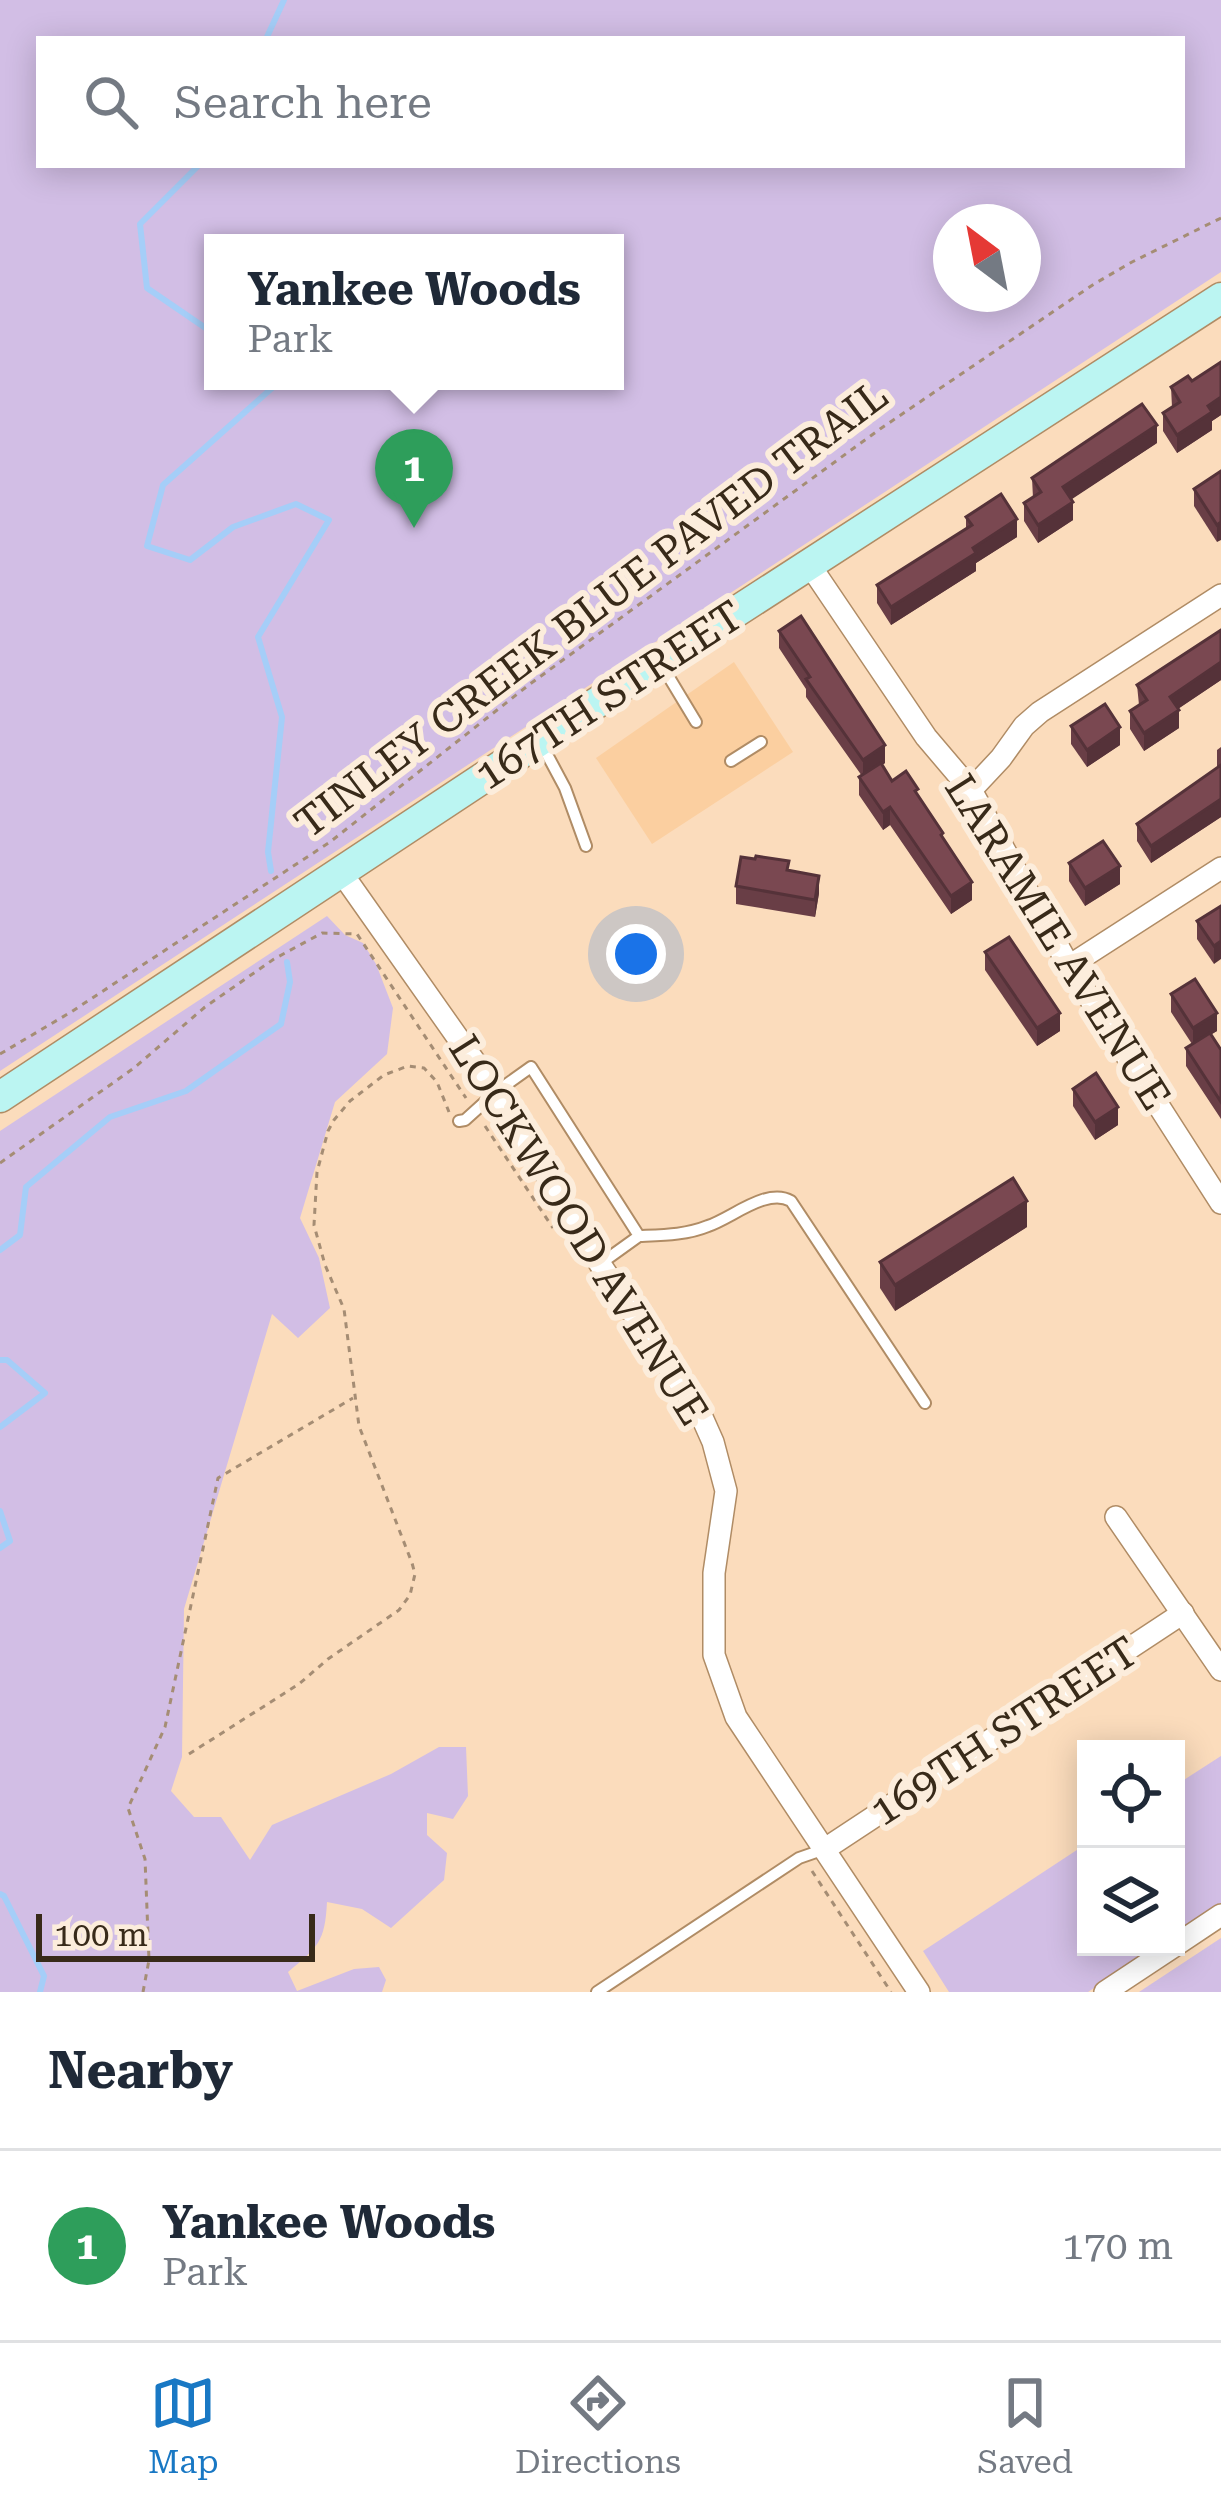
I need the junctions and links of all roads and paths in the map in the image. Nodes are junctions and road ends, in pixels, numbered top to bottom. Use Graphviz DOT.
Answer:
graph roads {
  1 [pos="1221,218"];
  2 [pos="1221,298"];
  3 [pos="809,564"];
  4 [pos="1221,595"];
  5 [pos="660,662"];
  6 [pos="696,722"];
  7 [pos="539,740"];
  8 [pos="761,742"];
  9 [pos="731,761"];
  10 [pos="971,790"];
  11 [pos="586,846"];
  12 [pos="1221,868"];
  13 [pos="341,872"];
  14 [pos="1069,967"];
  15 [pos="0,1054"];
  16 [pos="496,1092"];
  17 [pos="0,1097"];
  18 [pos="475,1111"];
  19 [pos="459,1121"];
  20 [pos="0,1162"];
  21 [pos="1221,1203"];
  22 [pos="554,1228"];
  23 [pos="639,1236"];
  24 [pos="600,1264"];
  25 [pos="356,1396"];
  26 [pos="925,1403"];
  27 [pos="1116,1517"];
  28 [pos="1183,1613"];
  29 [pos="1221,1670"];
  30 [pos="189,1754"];
  31 [pos="825,1849"];
  32 [pos="1221,1915"];
  33 [pos="1185,1939"];
  34 [pos="1160,1956"];
  35 [pos="142,1992"];
  36 [pos="597,1992"];
  37 [pos="919,1992"];
  38 [pos="1105,1992"];
  1 -- 15 [label="path, TINLEY CREEK BLUE PAVED TRAIL"];
  2 -- 3 [label="main road, 167TH STREET"];
  3 -- 5 [label="main road, 167TH STREET"];
  3 -- 10 [label="street, LARAMIE AVENUE"];
  4 -- 10 [label="street"];
  5 -- 6 [label="lane"];
  5 -- 7 [label="main road, 167TH STREET"];
  7 -- 11 [label="lane"];
  7 -- 13 [label="main road, 167TH STREET"];
  8 -- 9 [label="lane"];
  10 -- 14 [label="street, LARAMIE AVENUE"];
  12 -- 14 [label="street"];
  13 -- 16 [label="street, LOCKWOOD AVENUE"];
  13 -- 17 [label="main road, 167TH STREET"];
  14 -- 21 [label="street, LARAMIE AVENUE"];
  16 -- 18 [label="lane"];
  16 -- 23 [label="lane"];
  16 -- 24 [label="street, LOCKWOOD AVENUE"];
  18 -- 19 [label="lane"];
  18 -- 20 [label="path"];
  18 -- 22 [label="path"];
  19 -- 25 [label="path"];
  23 -- 24 [label="lane"];
  23 -- 26 [label="lane"];
  24 -- 31 [label="street, LOCKWOOD AVENUE"];
  25 -- 30 [label="path"];
  25 -- 35 [label="path"];
  27 -- 28 [label="street"];
  28 -- 29 [label="street"];
  28 -- 31 [label="street, 169TH STREET"];
  31 -- 36 [label="lane"];
  31 -- 37 [label="street, LOCKWOOD AVENUE"];
  32 -- 33 [label="street"];
  34 -- 38 [label="street"];
}
